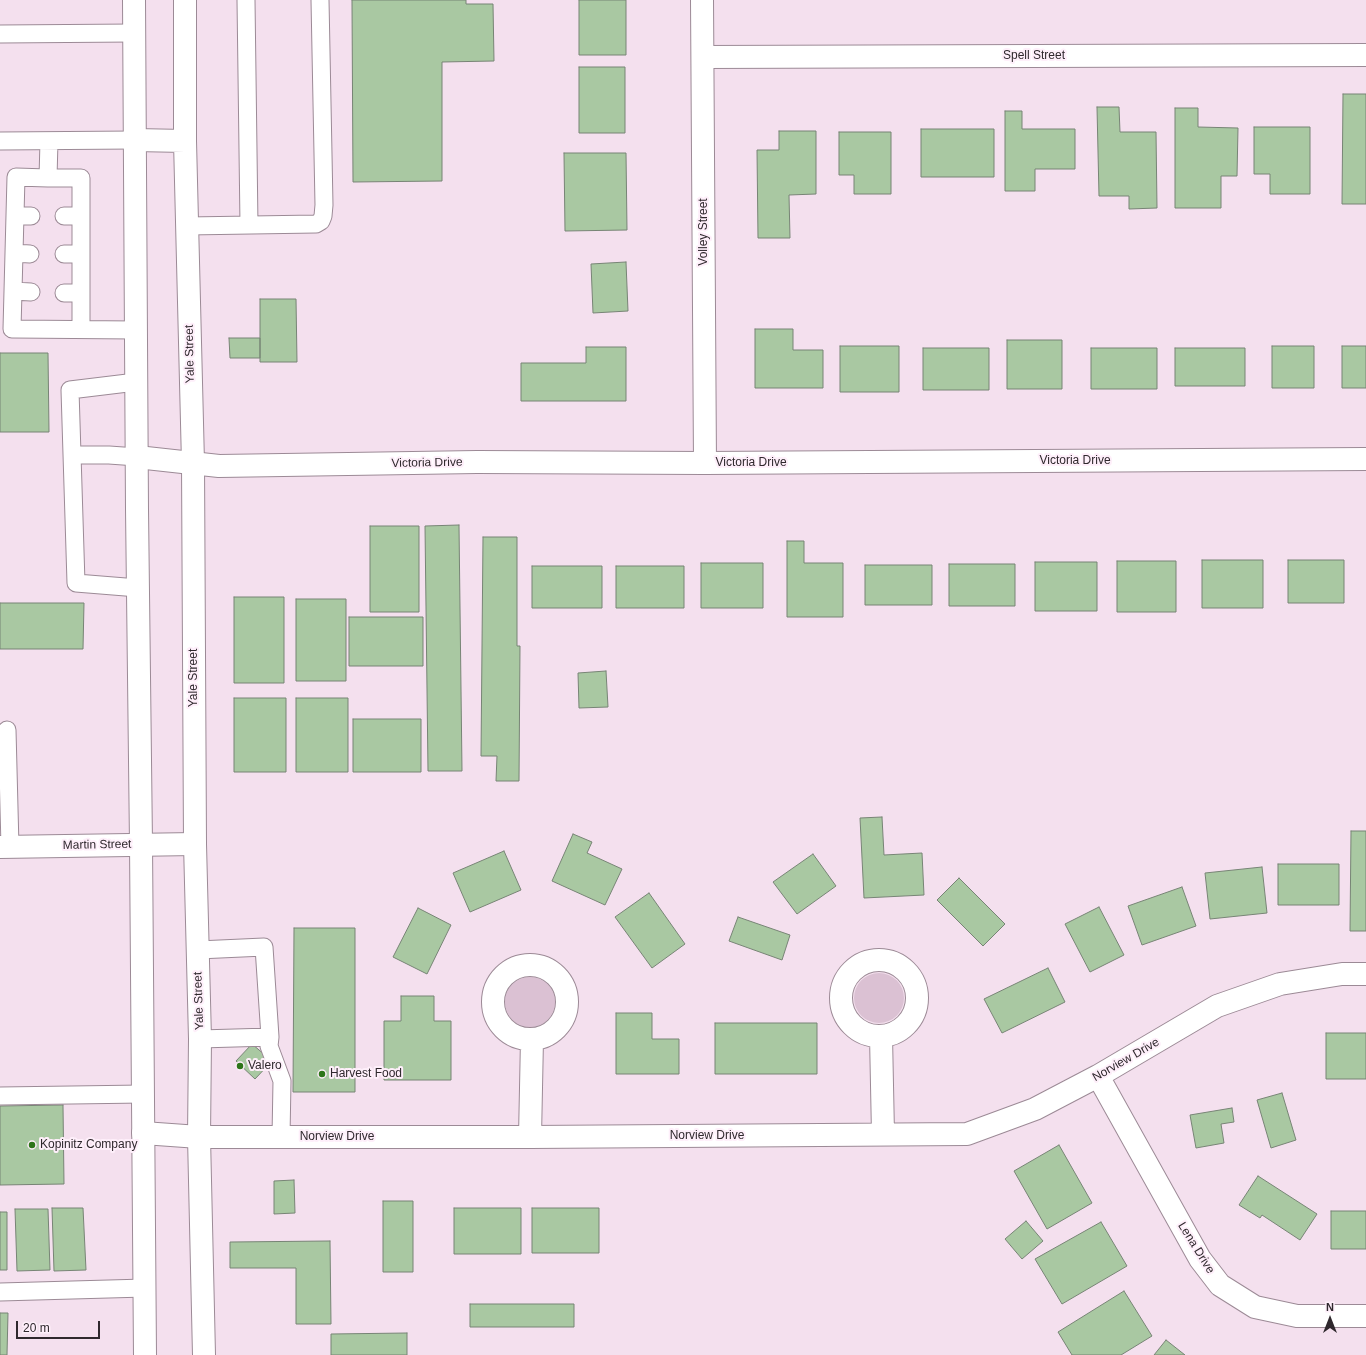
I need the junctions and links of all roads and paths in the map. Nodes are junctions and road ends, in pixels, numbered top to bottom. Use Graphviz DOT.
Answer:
graph roads {
  1 [pos="134,0"];
  2 [pos="185,0"];
  3 [pos="246,0"];
  4 [pos="320,0"];
  5 [pos="702,0"];
  6 [pos="134,33"];
  7 [pos="0,34"];
  8 [pos="1366,55"];
  9 [pos="702,57"];
  10 [pos="135,140"];
  11 [pos="0,141"];
  12 [pos="49,141"];
  13 [pos="185,141"];
  14 [pos="48,178"];
  15 [pos="64,216"];
  16 [pos="82,216"];
  17 [pos="249,225"];
  18 [pos="187,226"];
  19 [pos="64,254"];
  20 [pos="82,254"];
  21 [pos="13,291"];
  22 [pos="31,292"];
  23 [pos="64,293"];
  24 [pos="82,293"];
  25 [pos="82,330"];
  26 [pos="136,330"];
  27 [pos="136,382"];
  28 [pos="72,455"];
  29 [pos="137,457"];
  30 [pos="1366,459"];
  31 [pos="193,463"];
  32 [pos="705,463"];
  33 [pos="138,588"];
  34 [pos="7,730"];
  35 [pos="141,844"];
  36 [pos="195,844"];
  37 [pos="5,847"];
  38 [pos="198,950"];
  39 [pos="1366,974"];
  40 [pos="881,1036"];
  41 [pos="270,1037"];
  42 [pos="200,1039"];
  43 [pos="532,1039"];
  44 [pos="1098,1076"];
  45 [pos="143,1094"];
  46 [pos="0,1096"];
  47 [pos="143,1133"];
  48 [pos="883,1134"];
  49 [pos="199,1137"];
  50 [pos="281,1137"];
  51 [pos="530,1137"];
  52 [pos="145,1288"];
  53 [pos="0,1292"];
  54 [pos="1366,1316"];
  55 [pos="146,1355"];
  56 [pos="204,1355"];
  1 -- 6 [label="street"];
  2 -- 13 [label="street, Yale Street"];
  3 -- 17 [label="lane"];
  4 -- 17 [label="lane"];
  5 -- 9 [label="street, Volley Street"];
  6 -- 7 [label="lane"];
  6 -- 10 [label="street"];
  8 -- 9 [label="street, Spell Street"];
  9 -- 32 [label="street, Volley Street"];
  10 -- 12 [label="lane"];
  10 -- 13 [label="street"];
  10 -- 26 [label="street"];
  11 -- 12 [label="lane"];
  12 -- 14 [label="lane"];
  13 -- 18 [label="street, Yale Street"];
  14 -- 16 [label="lane"];
  14 -- 21 [label="lane"];
  15 -- 16 [label="lane"];
  16 -- 20 [label="lane"];
  17 -- 18 [label="lane"];
  18 -- 31 [label="street, Yale Street"];
  19 -- 20 [label="lane"];
  20 -- 24 [label="lane"];
  21 -- 22 [label="lane"];
  21 -- 25 [label="lane"];
  23 -- 24 [label="lane"];
  24 -- 25 [label="lane"];
  25 -- 26 [label="lane"];
  26 -- 27 [label="street"];
  27 -- 28 [label="lane"];
  27 -- 29 [label="street"];
  28 -- 29 [label="lane"];
  28 -- 33 [label="lane"];
  29 -- 31 [label="street, Victoria Drive"];
  29 -- 33 [label="street"];
  30 -- 32 [label="street, Victoria Drive"];
  31 -- 32 [label="street, Victoria Drive"];
  31 -- 36 [label="street, Yale Street"];
  33 -- 35 [label="street"];
  34 -- 37 [label="lane"];
  35 -- 36 [label="street, Martin Street"];
  35 -- 37 [label="street, Martin Street"];
  35 -- 45 [label="street"];
  36 -- 38 [label="street, Yale Street"];
  38 -- 41 [label="lane"];
  38 -- 42 [label="street, Yale Street"];
  39 -- 44 [label="street, Norview Drive"];
  40 -- 48 [label="street"];
  41 -- 42 [label="lane"];
  41 -- 50 [label="lane"];
  42 -- 49 [label="street, Yale Street"];
  43 -- 51 [label="street"];
  44 -- 48 [label="street, Norview Drive"];
  44 -- 54 [label="street, Lena Drive"];
  45 -- 46 [label="lane"];
  45 -- 47 [label="street"];
  47 -- 49 [label="street, Norview Drive"];
  47 -- 52 [label="street"];
  48 -- 51 [label="street, Norview Drive"];
  49 -- 50 [label="street, Norview Drive"];
  49 -- 56 [label="street, Yale Street"];
  50 -- 51 [label="street, Norview Drive"];
  52 -- 53 [label="lane"];
  52 -- 55 [label="street"];
}
